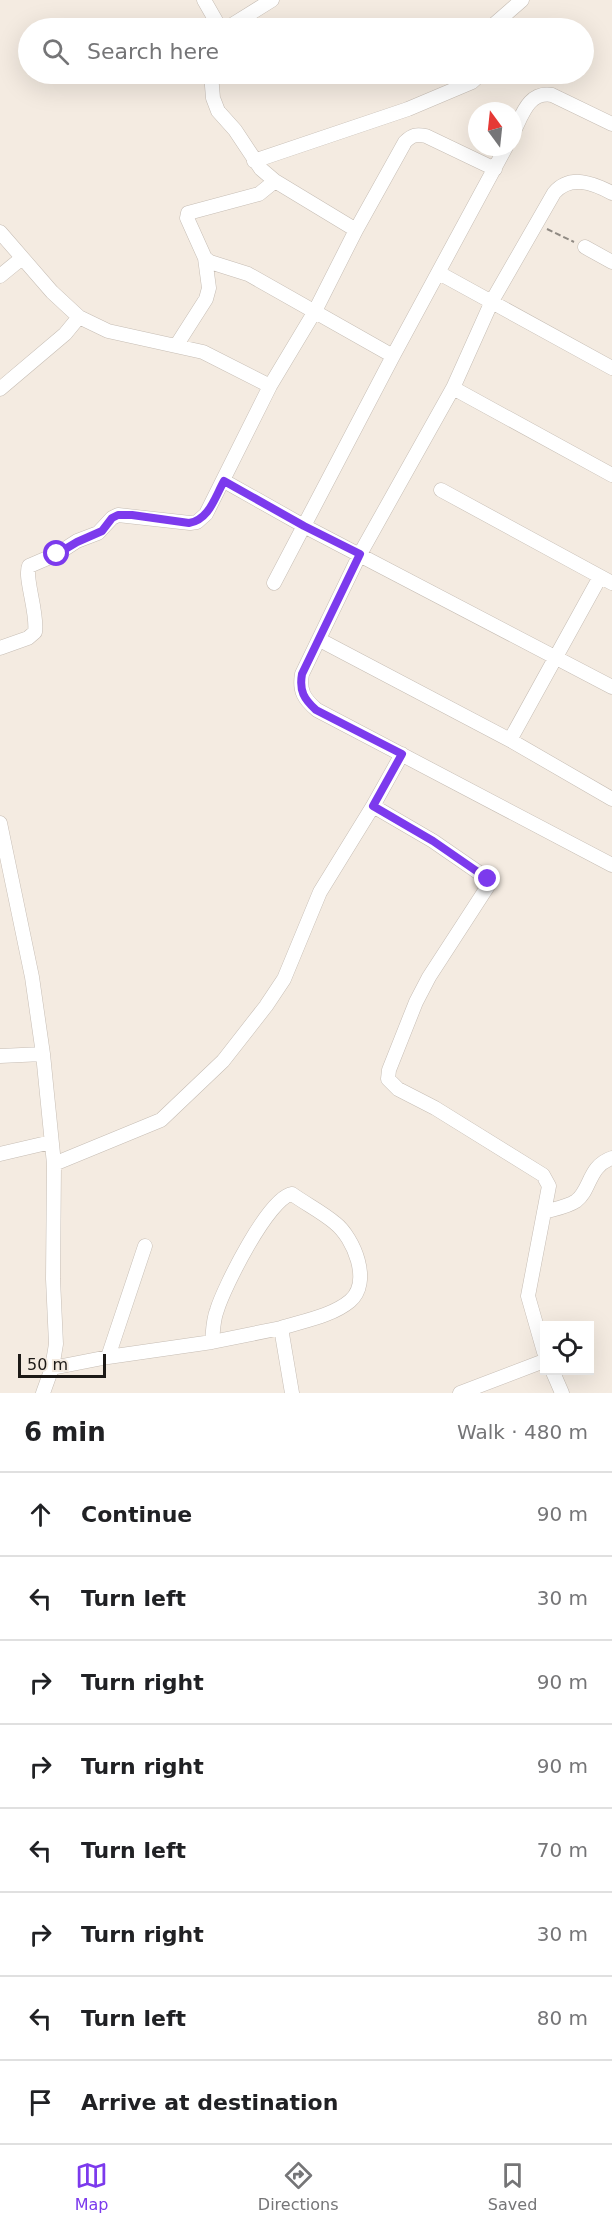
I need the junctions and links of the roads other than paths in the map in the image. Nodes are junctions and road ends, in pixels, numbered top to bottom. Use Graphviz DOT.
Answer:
graph roads {
  1 [pos="204,0"];
  2 [pos="272,0"];
  3 [pos="522,0"];
  4 [pos="214,18"];
  5 [pos="243,18"];
  6 [pos="501,18"];
  7 [pos="212,84"];
  8 [pos="467,84"];
  9 [pos="522,117"];
  10 [pos="612,124"];
  11 [pos="502,156"];
  12 [pos="254,161"];
  13 [pos="495,169"];
  14 [pos="275,181"];
  15 [pos="612,193"];
  16 [pos="356,230"];
  17 [pos="0,232"];
  18 [pos="585,247"];
  19 [pos="22,258"];
  20 [pos="205,258"];
  21 [pos="612,262"];
  22 [pos="439,273"];
  23 [pos="0,276"];
  24 [pos="492,301"];
  25 [pos="315,311"];
  26 [pos="79,316"];
  27 [pos="176,346"];
  28 [pos="393,356"];
  29 [pos="612,368"];
  30 [pos="270,386"];
  31 [pos="453,388"];
  32 [pos="0,389"];
  33 [pos="612,475"];
  34 [pos="224,481"];
  35 [pos="441,490"];
  36 [pos="304,526"];
  37 [pos="360,554"];
  38 [pos="606,580"];
  39 [pos="274,583"];
  40 [pos="320,640"];
  41 [pos="0,648"];
  42 [pos="557,658"];
  43 [pos="612,687"];
  44 [pos="510,740"];
  45 [pos="402,754"];
  46 [pos="612,799"];
  47 [pos="373,806"];
  48 [pos="0,823"];
  49 [pos="612,865"];
  50 [pos="43,1054"];
  51 [pos="0,1056"];
  52 [pos="51,1142"];
  53 [pos="0,1154"];
  54 [pos="612,1158"];
  55 [pos="54,1164"];
  56 [pos="544,1212"];
  57 [pos="145,1246"];
  58 [pos="281,1328"];
  59 [pos="540,1339"];
  60 [pos="212,1342"];
  61 [pos="108,1357"];
  62 [pos="540,1363"];
  63 [pos="52,1368"];
  64 [pos="554,1375"];
  65 [pos="43,1393"];
  66 [pos="292,1393"];
  67 [pos="460,1393"];
  68 [pos="562,1393"];
  1 -- 4 [label="street"];
  2 -- 5 [label="street"];
  3 -- 6 [label="street"];
  7 -- 12 [label="street"];
  8 -- 12 [label="street"];
  9 -- 10 [label="street"];
  11 -- 13 [label="street"];
  12 -- 14 [label="street"];
  13 -- 16 [label="street"];
  13 -- 22 [label="street"];
  14 -- 16 [label="street"];
  14 -- 20 [label="street"];
  15 -- 24 [label="street"];
  16 -- 25 [label="street"];
  17 -- 19 [label="street"];
  18 -- 21 [label="street"];
  19 -- 23 [label="street"];
  19 -- 26 [label="street"];
  20 -- 25 [label="street"];
  20 -- 27 [label="street"];
  22 -- 24 [label="street"];
  22 -- 28 [label="street"];
  24 -- 29 [label="street"];
  24 -- 31 [label="street"];
  25 -- 28 [label="street"];
  25 -- 30 [label="street"];
  26 -- 27 [label="street"];
  26 -- 32 [label="street"];
  27 -- 30 [label="street"];
  28 -- 36 [label="street"];
  30 -- 34 [label="street"];
  31 -- 33 [label="street"];
  31 -- 37 [label="street"];
  34 -- 36 [label="street"];
  34 -- 41 [label="street"];
  35 -- 38 [label="street"];
  36 -- 37 [label="street"];
  36 -- 39 [label="street"];
  37 -- 40 [label="street"];
  37 -- 42 [label="street"];
  38 -- 42 [label="street"];
  40 -- 44 [label="street"];
  40 -- 45 [label="street"];
  42 -- 43 [label="street"];
  42 -- 44 [label="street"];
  44 -- 46 [label="street"];
  45 -- 47 [label="street"];
  45 -- 49 [label="street"];
  47 -- 55 [label="street"];
  47 -- 56 [label="street"];
  48 -- 50 [label="street"];
  50 -- 51 [label="street"];
  50 -- 52 [label="street"];
  52 -- 53 [label="street"];
  52 -- 55 [label="street"];
  54 -- 56 [label="street"];
  55 -- 63 [label="street"];
  56 -- 59 [label="street"];
  57 -- 61 [label="street"];
  58 -- 60 [label="street"];
  58 -- 60 [label="street"];
  58 -- 66 [label="street"];
  60 -- 61 [label="street"];
  61 -- 63 [label="street"];
  62 -- 67 [label="street"];
  63 -- 65 [label="street"];
  64 -- 68 [label="street"];
}
